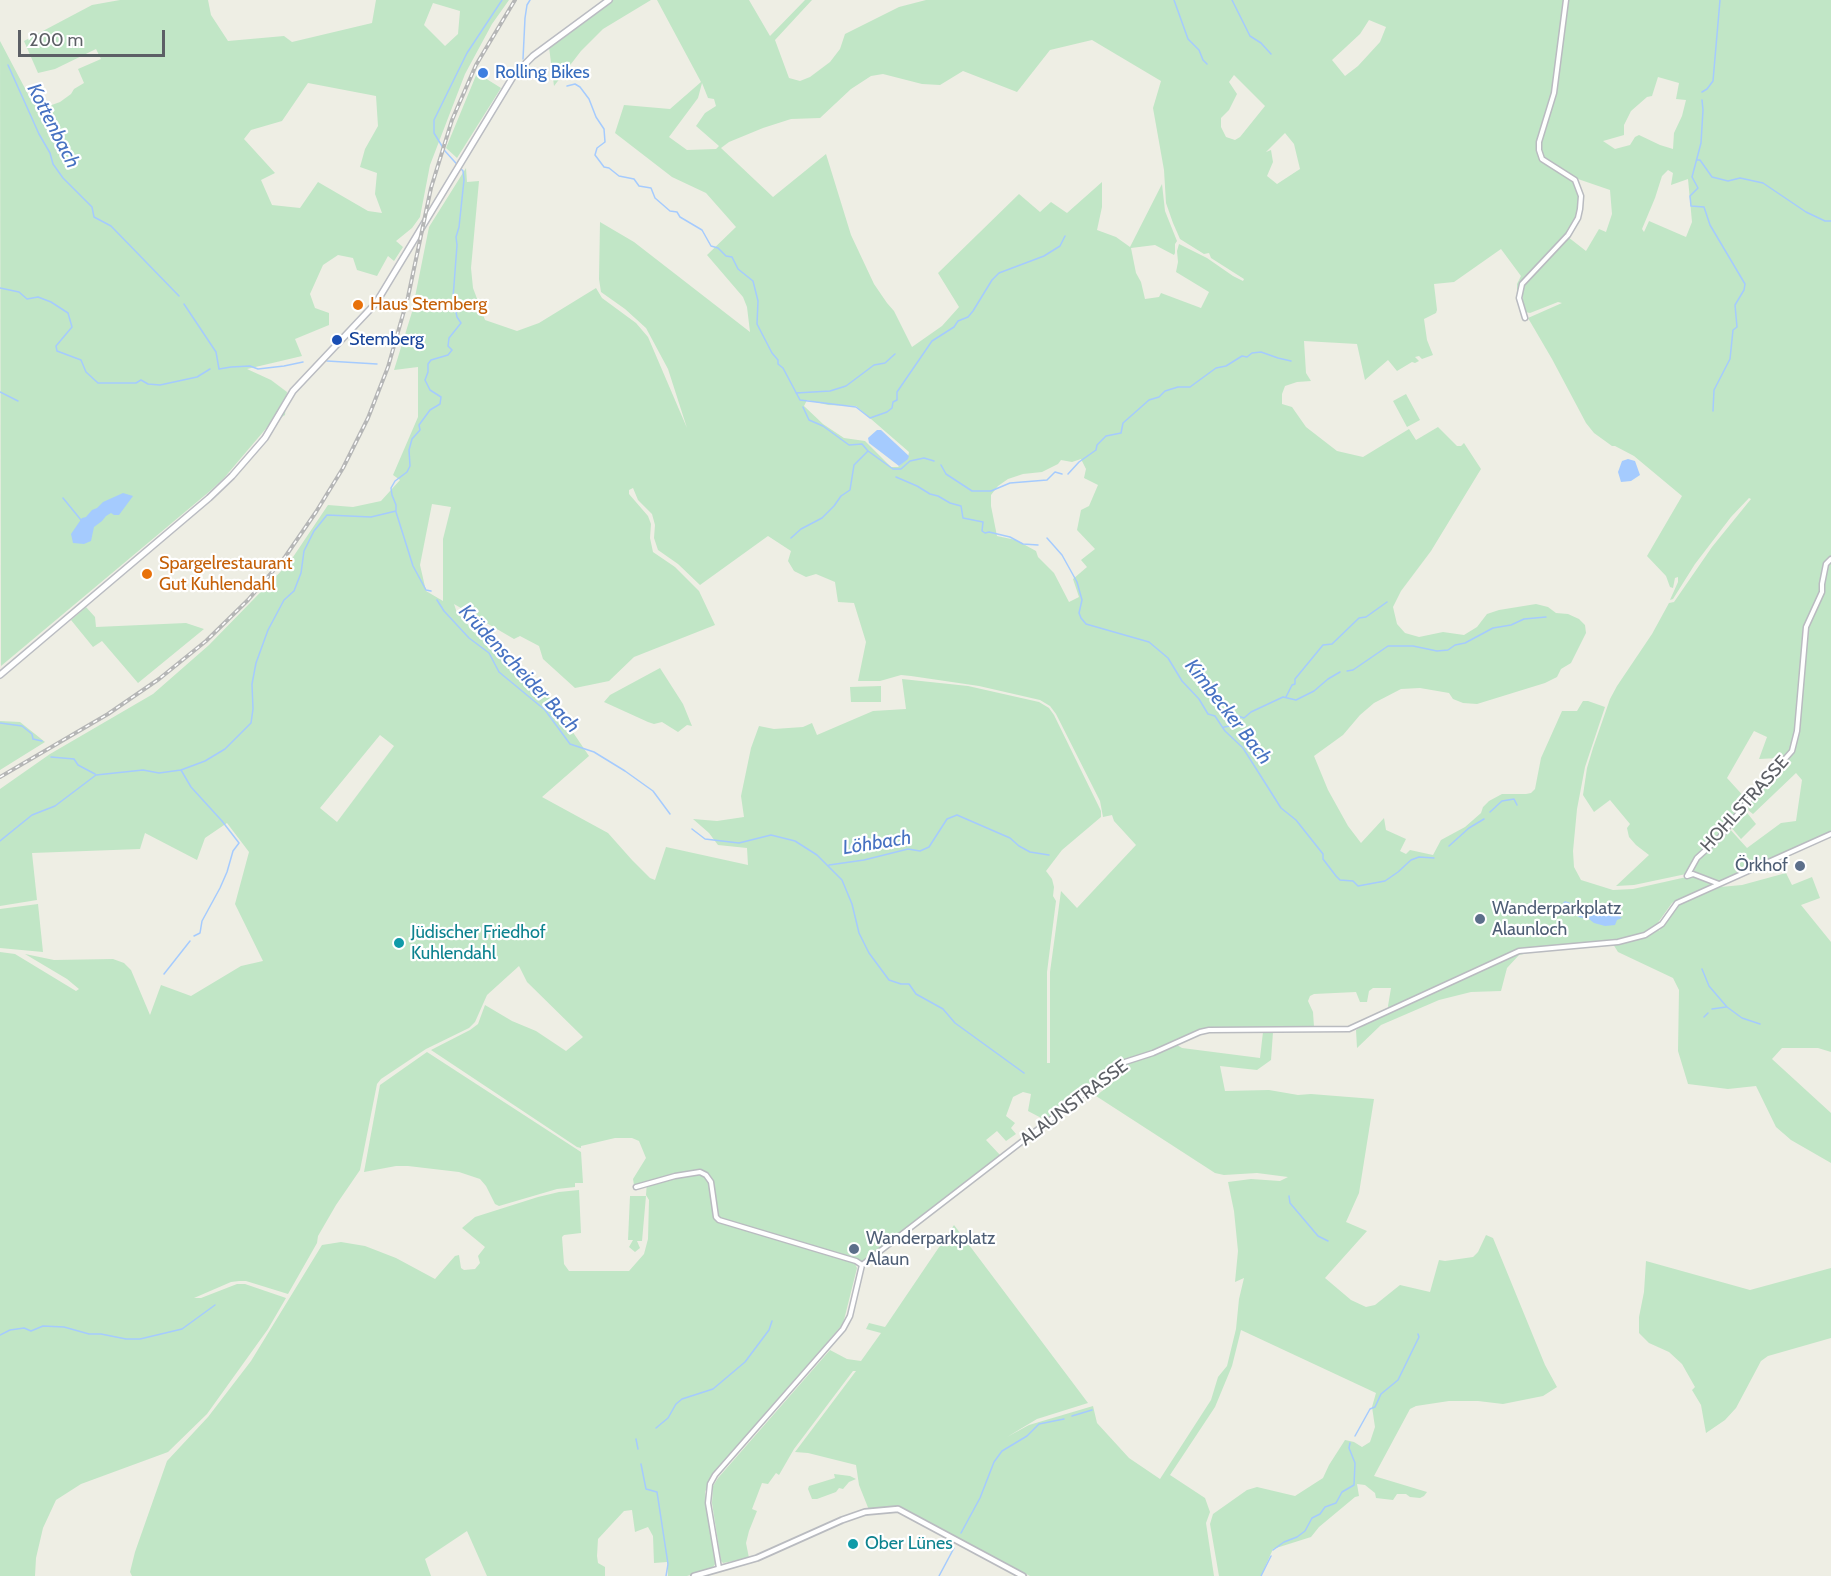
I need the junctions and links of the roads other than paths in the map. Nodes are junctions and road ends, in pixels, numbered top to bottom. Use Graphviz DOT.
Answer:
graph roads {
  1 [pos="609,0"];
  2 [pos="1566,0"];
  3 [pos="1525,318"];
  4 [pos="1831,559"];
  5 [pos="0,675"];
  6 [pos="1831,834"];
  7 [pos="1720,884"];
  8 [pos="636,1187"];
  9 [pos="862,1265"];
  10 [pos="719,1568"];
  11 [pos="694,1576"];
  12 [pos="1023,1576"];
  1 -- 5 [label="main road"];
  2 -- 3 [label="street"];
  4 -- 7 [label="street, HOHLSTRASSE"];
  6 -- 7 [label="street"];
  7 -- 9 [label="street, ALAUNSTRASSE"];
  8 -- 9 [label="street"];
  9 -- 10 [label="street"];
  10 -- 11 [label="street"];
  10 -- 12 [label="street"];
}
